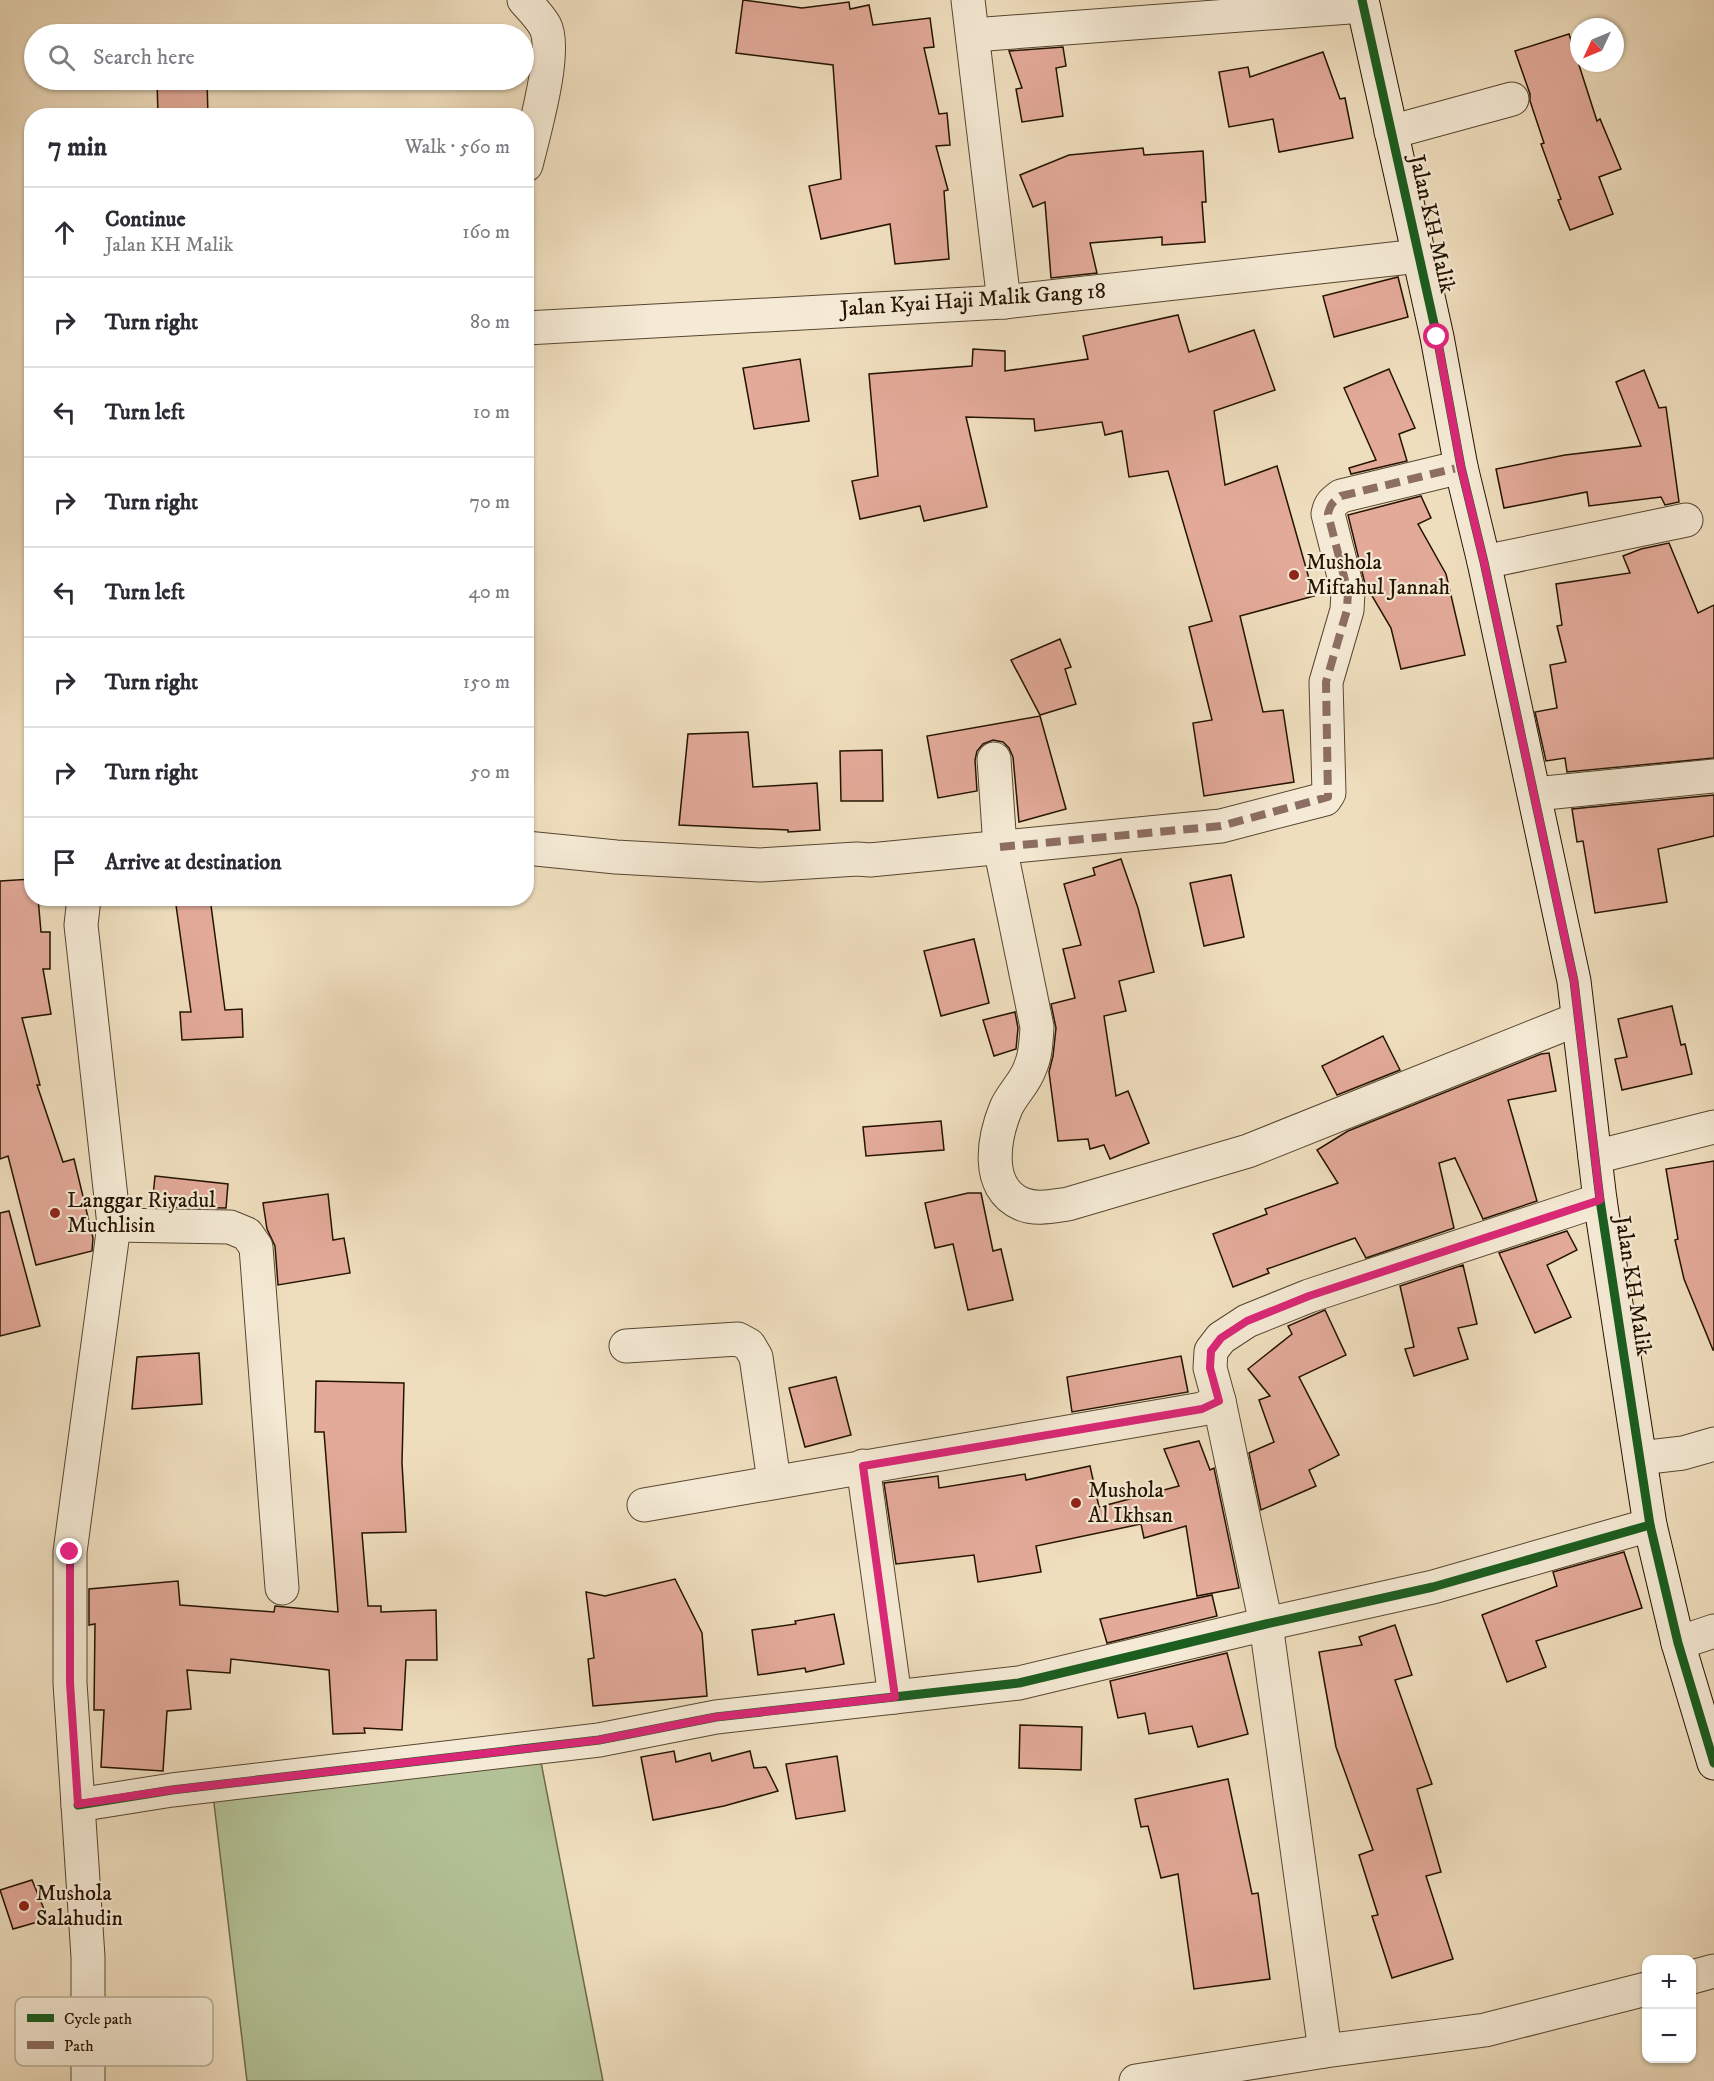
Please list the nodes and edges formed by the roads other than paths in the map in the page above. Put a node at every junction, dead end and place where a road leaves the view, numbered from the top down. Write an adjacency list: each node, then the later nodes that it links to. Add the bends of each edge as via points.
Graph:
1 (524, 0): 6 (street, via 546,27 548,41 548,63)
2 (968, 0): 4 (street)
3 (1363, 3): 4 (street); 7 (street, Jalan KH Malik)
4 (974, 35): 9 (street)
5 (1512, 99): 7 (street)
6 (534, 128)
7 (1391, 132): 8 (street, Jalan KH Malik)
8 (1419, 256): 9 (street, Jalan Kyai Haji Malik Gang 18); 11 (street, Jalan KH Malik)
9 (1004, 302): 10 (street, Jalan Kyai Haji Malik Gang 18)
10 (534, 328)
11 (1461, 467): 13 (street, Jalan KH Malik); 17 (street, via 1341,496 1331,502 1328,514 1348,592 1347,610 1326,682 1328,797 1221,826)
12 (1686, 520): 13 (street)
13 (1484, 562): 16 (street, Jalan KH Malik)
14 (994, 759): 17 (street)
15 (1714, 776): 16 (street)
16 (1535, 794): 20 (street, Jalan KH Malik, via 1574,981)
17 (1000, 847): 18 (street, via 870,860 760,865); 20 (street, via 1037,1027 1030,1069 1006,1108 994,1150 997,1178 1010,1196 1022,1204 1042,1208 1068,1204 1248,1151)
18 (534, 849)
19 (83, 906): 24 (street, via 81,925)
20 (1578, 1019): 22 (street, Jalan KH Malik)
21 (1714, 1128): 22 (street)
22 (1595, 1157): 23 (street, Jalan KH Malik)
23 (1600, 1200): 26 (street, via 1309,1296 1247,1321 1221,1338 1211,1351 1210,1368); 28 (street, Jalan KH Malik)
24 (114, 1225): 33 (street, via 230,1227 248,1234 256,1247); 39 (street, via 70,1552 70,1683)
25 (626, 1346): 30 (street, via 738,1339 749,1345 756,1357)
26 (1219, 1401): 29 (street, via 1191,1412); 34 (street)
27 (1714, 1444): 28 (street, via 1683,1453)
28 (1640, 1458): 32 (street, Jalan KH Malik)
29 (863, 1466): 30 (street); 37 (street)
30 (774, 1481): 31 (street)
31 (644, 1505)
32 (1650, 1525): 34 (street, via 1433,1587); 36 (street, Jalan KH Malik)
33 (282, 1588)
34 (1266, 1624): 37 (street, via 1019,1683); 44 (street)
35 (1714, 1631): 36 (street)
36 (1678, 1644): 38 (street, Jalan KH Malik)
37 (895, 1697): 39 (street, via 716,1717 599,1740)
38 (1714, 1763)
39 (78, 1804): 43 (street)
40 (1714, 1971): 41 (street)
41 (1696, 1976)
42 (1642, 1990): 44 (street, via 1485,2030)
43 (88, 1997)
44 (1325, 2051): 45 (street)
45 (1136, 2081)

